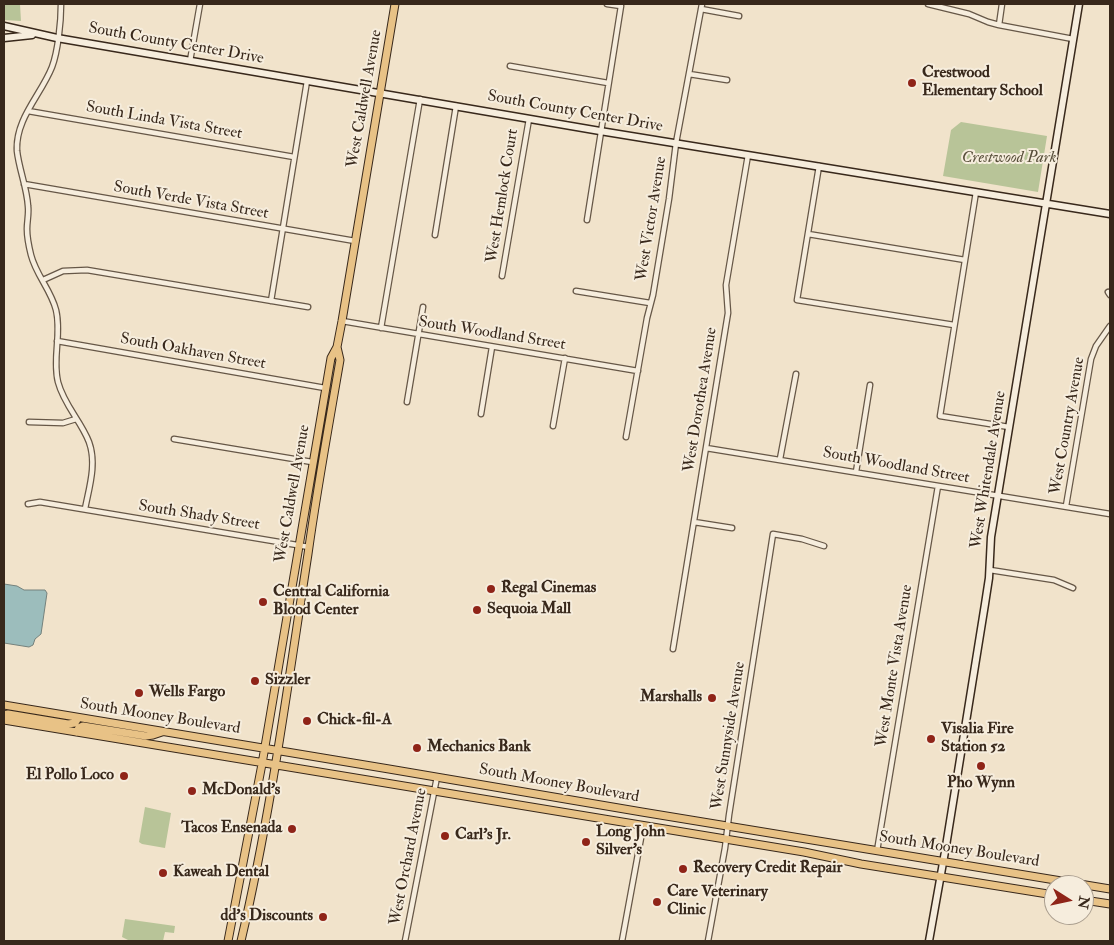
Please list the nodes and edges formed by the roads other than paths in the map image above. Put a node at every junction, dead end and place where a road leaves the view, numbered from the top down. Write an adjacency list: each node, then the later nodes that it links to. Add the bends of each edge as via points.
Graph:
1 (61, 4): 14 (street)
2 (200, 4): 16 (street)
3 (395, 4): 22 (main road, West Caldwell Avenue)
4 (607, 4): 21 (street, via 621,6)
5 (928, 4): 10 (street)
6 (1002, 4): 10 (street)
7 (1079, 4): 15 (street, West Whitendale Avenue)
8 (701, 7): 9 (street); 18 (street, West Victor Avenue)
9 (739, 16)
10 (999, 25): 15 (street)
11 (6, 26): 12 (street, South County Center Drive)
12 (36, 34): 13 (street, South County Center Drive); 14 (street, South County Center Drive)
13 (5, 38)
14 (57, 38): 16 (street, South County Center Drive); 25 (street, via 52,67)
15 (1073, 38): 34 (street, West Whitendale Avenue)
16 (190, 60): 20 (street, South County Center Drive)
17 (510, 66): 21 (street)
18 (689, 74): 19 (street); 28 (street, West Victor Avenue)
19 (727, 80)
20 (307, 81): 22 (street, South County Center Drive); 30 (street)
21 (608, 83): 27 (street)
22 (380, 93): 23 (street, South County Center Drive); 40 (main road, West Caldwell Avenue)
23 (420, 100): 24 (street, South County Center Drive); 52 (street)
24 (456, 106): 26 (street, South County Center Drive); 39 (street)
25 (28, 110): 30 (street, South Linda Vista Street); 32 (street, via 18,141)
26 (529, 119): 27 (street, South County Center Drive); 42 (street, West Hemlock Court)
27 (600, 131): 28 (street, South County Center Drive); 36 (street)
28 (676, 143): 29 (street, South County Center Drive); 46 (street, West Victor Avenue)
29 (748, 155): 31 (street, South County Center Drive); 70 (street, West Dorothea Avenue, via 726,285 728,313)
30 (294, 157): 37 (street)
31 (820, 166): 33 (street, South County Center Drive); 38 (street)
32 (24, 184): 37 (street, South Verde Vista Street); 43 (street, via 31,256)
33 (976, 192): 34 (street, South County Center Drive); 41 (street)
34 (1046, 204): 35 (street, South County Center Drive); 67 (street, West Whitendale Avenue)
35 (1110, 214)
36 (587, 220)
37 (282, 229): 40 (street, South Verde Vista Street); 45 (street)
38 (808, 234): 41 (street); 50 (street, via 797,300)
39 (435, 236)
40 (355, 241): 49 (main road, West Caldwell Avenue)
41 (965, 260): 50 (street)
42 (502, 276)
43 (43, 280): 45 (street, via 63,272 88,270); 54 (street, via 57,311)
44 (576, 290): 46 (street)
45 (270, 301): 48 (street)
46 (650, 303): 58 (street, West Victor Avenue)
47 (423, 306): 53 (street)
48 (308, 307)
49 (342, 321): 52 (street, South Woodland Street); 55 (main road, West Caldwell Avenue)
50 (954, 325): 67 (street, via 940,416)
51 (1110, 326): 78 (street, West Country Avenue, via 1091,359)
52 (381, 328): 53 (street, South Woodland Street)
53 (418, 334): 56 (street, South Woodland Street); 62 (street)
54 (57, 341): 61 (street, South Oakhaven Street); 64 (street, via 57,379 61,394)
55 (337, 347): 61 (main road, West Caldwell Avenue, via 331,358); 71 (main road, West Caldwell Avenue, via 340,360)
56 (492, 347): 57 (street, South Woodland Street); 63 (street)
57 (565, 358): 58 (street, South Woodland Street); 66 (street)
58 (638, 371): 68 (street, West Victor Avenue)
59 (796, 374): 72 (street)
60 (870, 385): 74 (street)
61 (325, 388): 71 (main road, via 330,394 323,436); 73 (main road, West Caldwell Avenue)
62 (407, 402)
63 (481, 414)
64 (76, 419): 65 (street, via 63,423); 79 (street, via 89,441 93,459)
65 (29, 422)
66 (554, 426)
67 (1009, 427): 76 (street, West Whitendale Avenue)
68 (626, 437)
69 (174, 439): 73 (street)
70 (706, 448): 72 (street, South Woodland Street); 81 (street, West Dorothea Avenue)
71 (325, 449): 85 (main road, West Caldwell Avenue)
72 (780, 459): 74 (street, South Woodland Street)
73 (312, 462): 83 (main road, West Caldwell Avenue)
74 (856, 472): 75 (street, South Woodland Street)
75 (938, 486): 76 (street, South Woodland Street); 104 (street, West Monte Vista Avenue)
76 (998, 495): 78 (street, South Woodland Street); 86 (street, West Whitendale Avenue, via 991,537)
77 (28, 504): 79 (street, South Shady Street, via 40,502)
78 (1066, 506): 80 (street, South Woodland Street)
79 (85, 510): 83 (street, South Shady Street)
80 (1110, 514)
81 (694, 522): 82 (street); 88 (street, West Dorothea Avenue)
82 (732, 528)
83 (298, 545): 85 (street, South Shady Street); 95 (main road, West Caldwell Avenue)
84 (824, 546): 101 (street, West Sunnyside Avenue, via 774,534)
85 (309, 547): 96 (main road, West Caldwell Avenue)
86 (990, 570): 87 (street, via 1054,580); 105 (street, West Whitendale Avenue)
87 (1073, 588)
88 (673, 649)
89 (4, 705): 91 (main road, South Mooney Boulevard)
90 (4, 715): 91 (main road, via 68,724 75,723)
91 (78, 718): 93 (main road, South Mooney Boulevard)
92 (4, 720): 94 (main road, South Mooney Boulevard)
93 (162, 731): 94 (main road, via 146,736 83,726); 95 (main road, South Mooney Boulevard)
94 (76, 732): 97 (main road, South Mooney Boulevard)
95 (264, 748): 96 (main road, South Mooney Boulevard); 97 (main road, West Caldwell Avenue)
96 (278, 750): 98 (main road, West Caldwell Avenue); 99 (main road, South Mooney Boulevard)
97 (262, 764): 98 (main road, South Mooney Boulevard); 111 (main road, West Caldwell Avenue)
98 (276, 766): 100 (main road, South Mooney Boulevard); 112 (main road, West Caldwell Avenue)
99 (437, 777): 100 (street, West Orchard Avenue); 101 (main road, South Mooney Boulevard)
100 (434, 792): 102 (main road, South Mooney Boulevard); 113 (street, West Orchard Avenue)
101 (728, 826): 103 (street, West Sunnyside Avenue); 104 (main road, South Mooney Boulevard)
102 (643, 827): 103 (main road, South Mooney Boulevard); 114 (street)
103 (726, 840): 106 (main road, South Mooney Boulevard); 115 (street, West Sunnyside Avenue)
104 (877, 851): 105 (main road, South Mooney Boulevard)
105 (943, 862): 106 (street, West Whitendale Avenue); 107 (main road, South Mooney Boulevard)
106 (941, 877): 108 (main road, South Mooney Boulevard); 116 (street, West Whitendale Avenue)
107 (1110, 889)
108 (1044, 893)
109 (1094, 902): 110 (main road)
110 (1110, 904)
111 (228, 941)
112 (242, 941)
113 (405, 941)
114 (622, 941)
115 (708, 941)
116 (928, 941)

